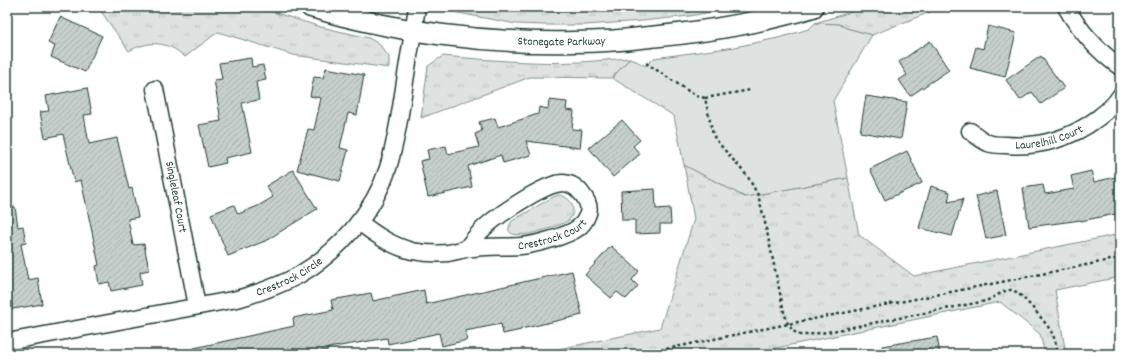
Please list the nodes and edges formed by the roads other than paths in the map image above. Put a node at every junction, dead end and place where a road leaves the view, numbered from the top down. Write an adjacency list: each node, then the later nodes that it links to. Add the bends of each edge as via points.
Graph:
1 (311, 7): 5 (street, Stonegate Parkway, via 350,18)
2 (418, 7): 5 (street, Crestrock Circle)
3 (813, 7): 5 (street, Stonegate Parkway, via 713,30 611,41 525,42)
4 (1066, 7): 6 (street, via 1079,28)
5 (413, 30): 10 (street, Crestrock Circle, via 388,169 375,197)
6 (1120, 67)
7 (156, 89): 12 (street, Singleleaf Court)
8 (1120, 96): 9 (street, Laurelhill Court, via 1106,112 1090,124 1052,142 1029,146 989,144)
9 (970, 131)
10 (359, 222): 11 (street, Crestrock Court, via 385,240 412,251 447,253); 12 (street, Crestrock Circle, via 330,252 298,275 260,292)
11 (466, 249): 11 (street, Crestrock Court, via 522,246 565,234 584,223 588,214 588,204 577,188 570,184 553,185 496,218)
12 (197, 306): 13 (street, Crestrock Circle)
13 (7, 342)

